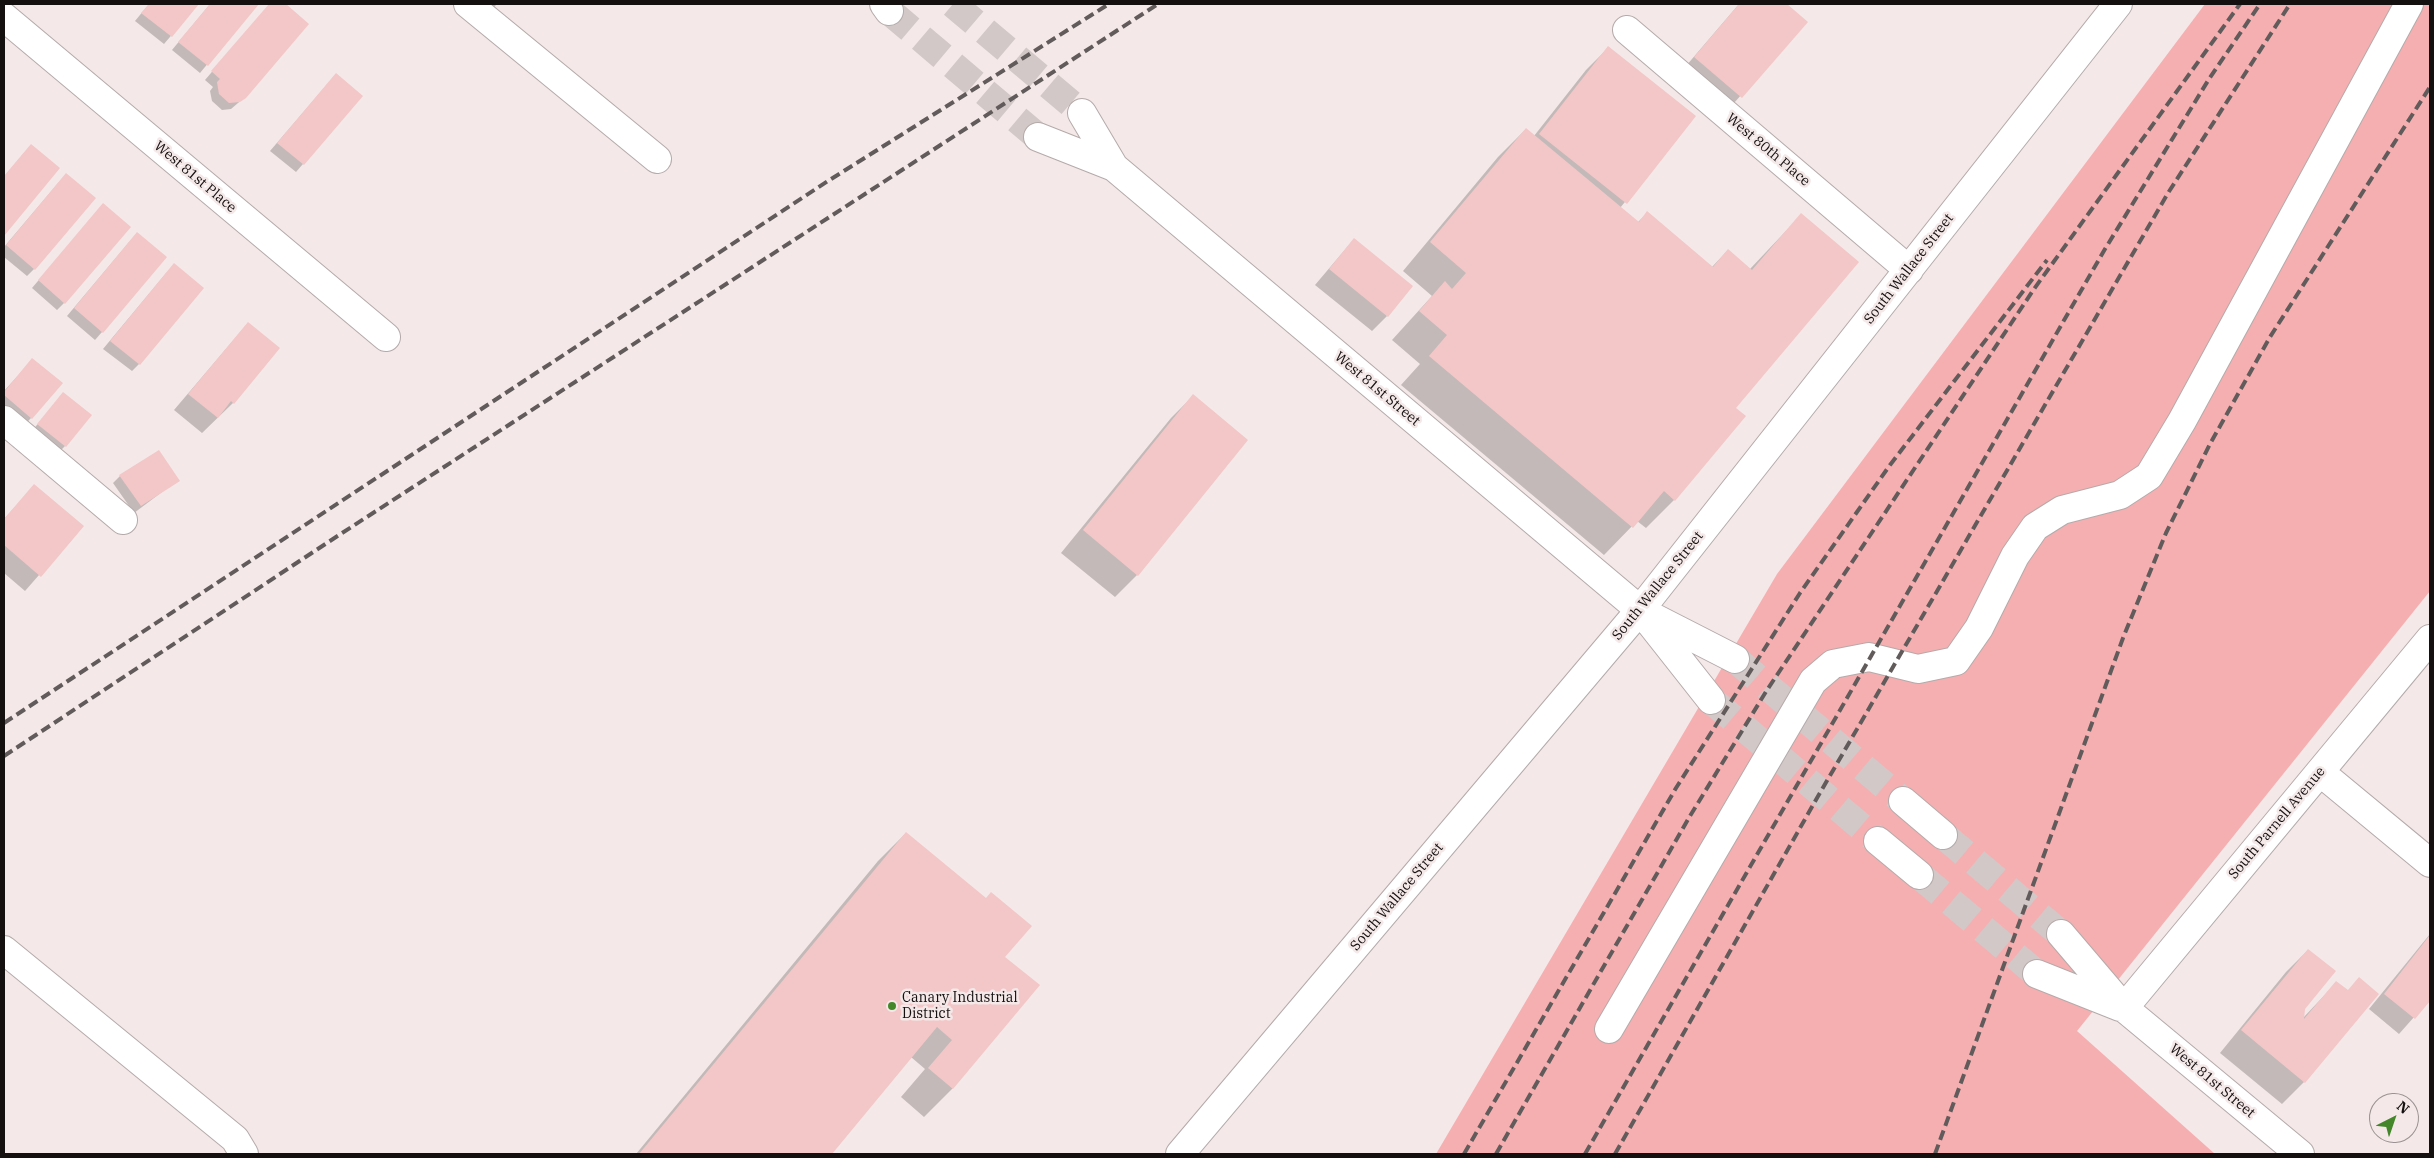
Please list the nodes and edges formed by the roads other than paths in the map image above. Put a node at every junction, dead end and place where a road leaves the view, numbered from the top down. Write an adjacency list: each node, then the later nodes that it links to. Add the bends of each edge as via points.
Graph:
1 (468, 4): 8 (street)
2 (2118, 4): 10 (street, South Wallace Street)
3 (2409, 4): 28 (street, via 2149,476 2120,495 2062,510 2035,527 2015,556 1979,628 1956,661 1918,669 1870,657 1833,664 1813,681)
4 (4, 17): 11 (street, West 81st Place)
5 (1628, 30): 10 (street, West 80th Place)
6 (1082, 113): 9 (street, West 81st Street)
7 (1038, 137): 9 (street, West 81st Street)
8 (656, 160)
9 (1114, 168): 14 (street, West 81st Street)
10 (1909, 270): 14 (street, South Wallace Street)
11 (386, 337)
12 (4, 420): 13 (street)
13 (123, 520)
14 (1640, 610): 16 (street, West 81st Street); 17 (street, West 81st Street); 30 (street, South Wallace Street)
15 (2430, 639): 18 (street, South Parnell Avenue)
16 (1735, 659)
17 (1711, 700)
18 (2320, 772): 22 (street); 27 (street, South Parnell Avenue)
19 (1903, 801): 20 (street)
20 (1943, 835)
21 (1878, 841): 23 (street)
22 (2430, 863)
23 (1919, 875)
24 (2061, 934): 27 (street, West 81st Street)
25 (4, 950): 29 (street, via 235,1139)
26 (2037, 974): 27 (street, West 81st Street)
27 (2124, 1008): 31 (street, West 81st Street)
28 (1609, 1029)
29 (244, 1154)
30 (1180, 1154)
31 (2300, 1154)

